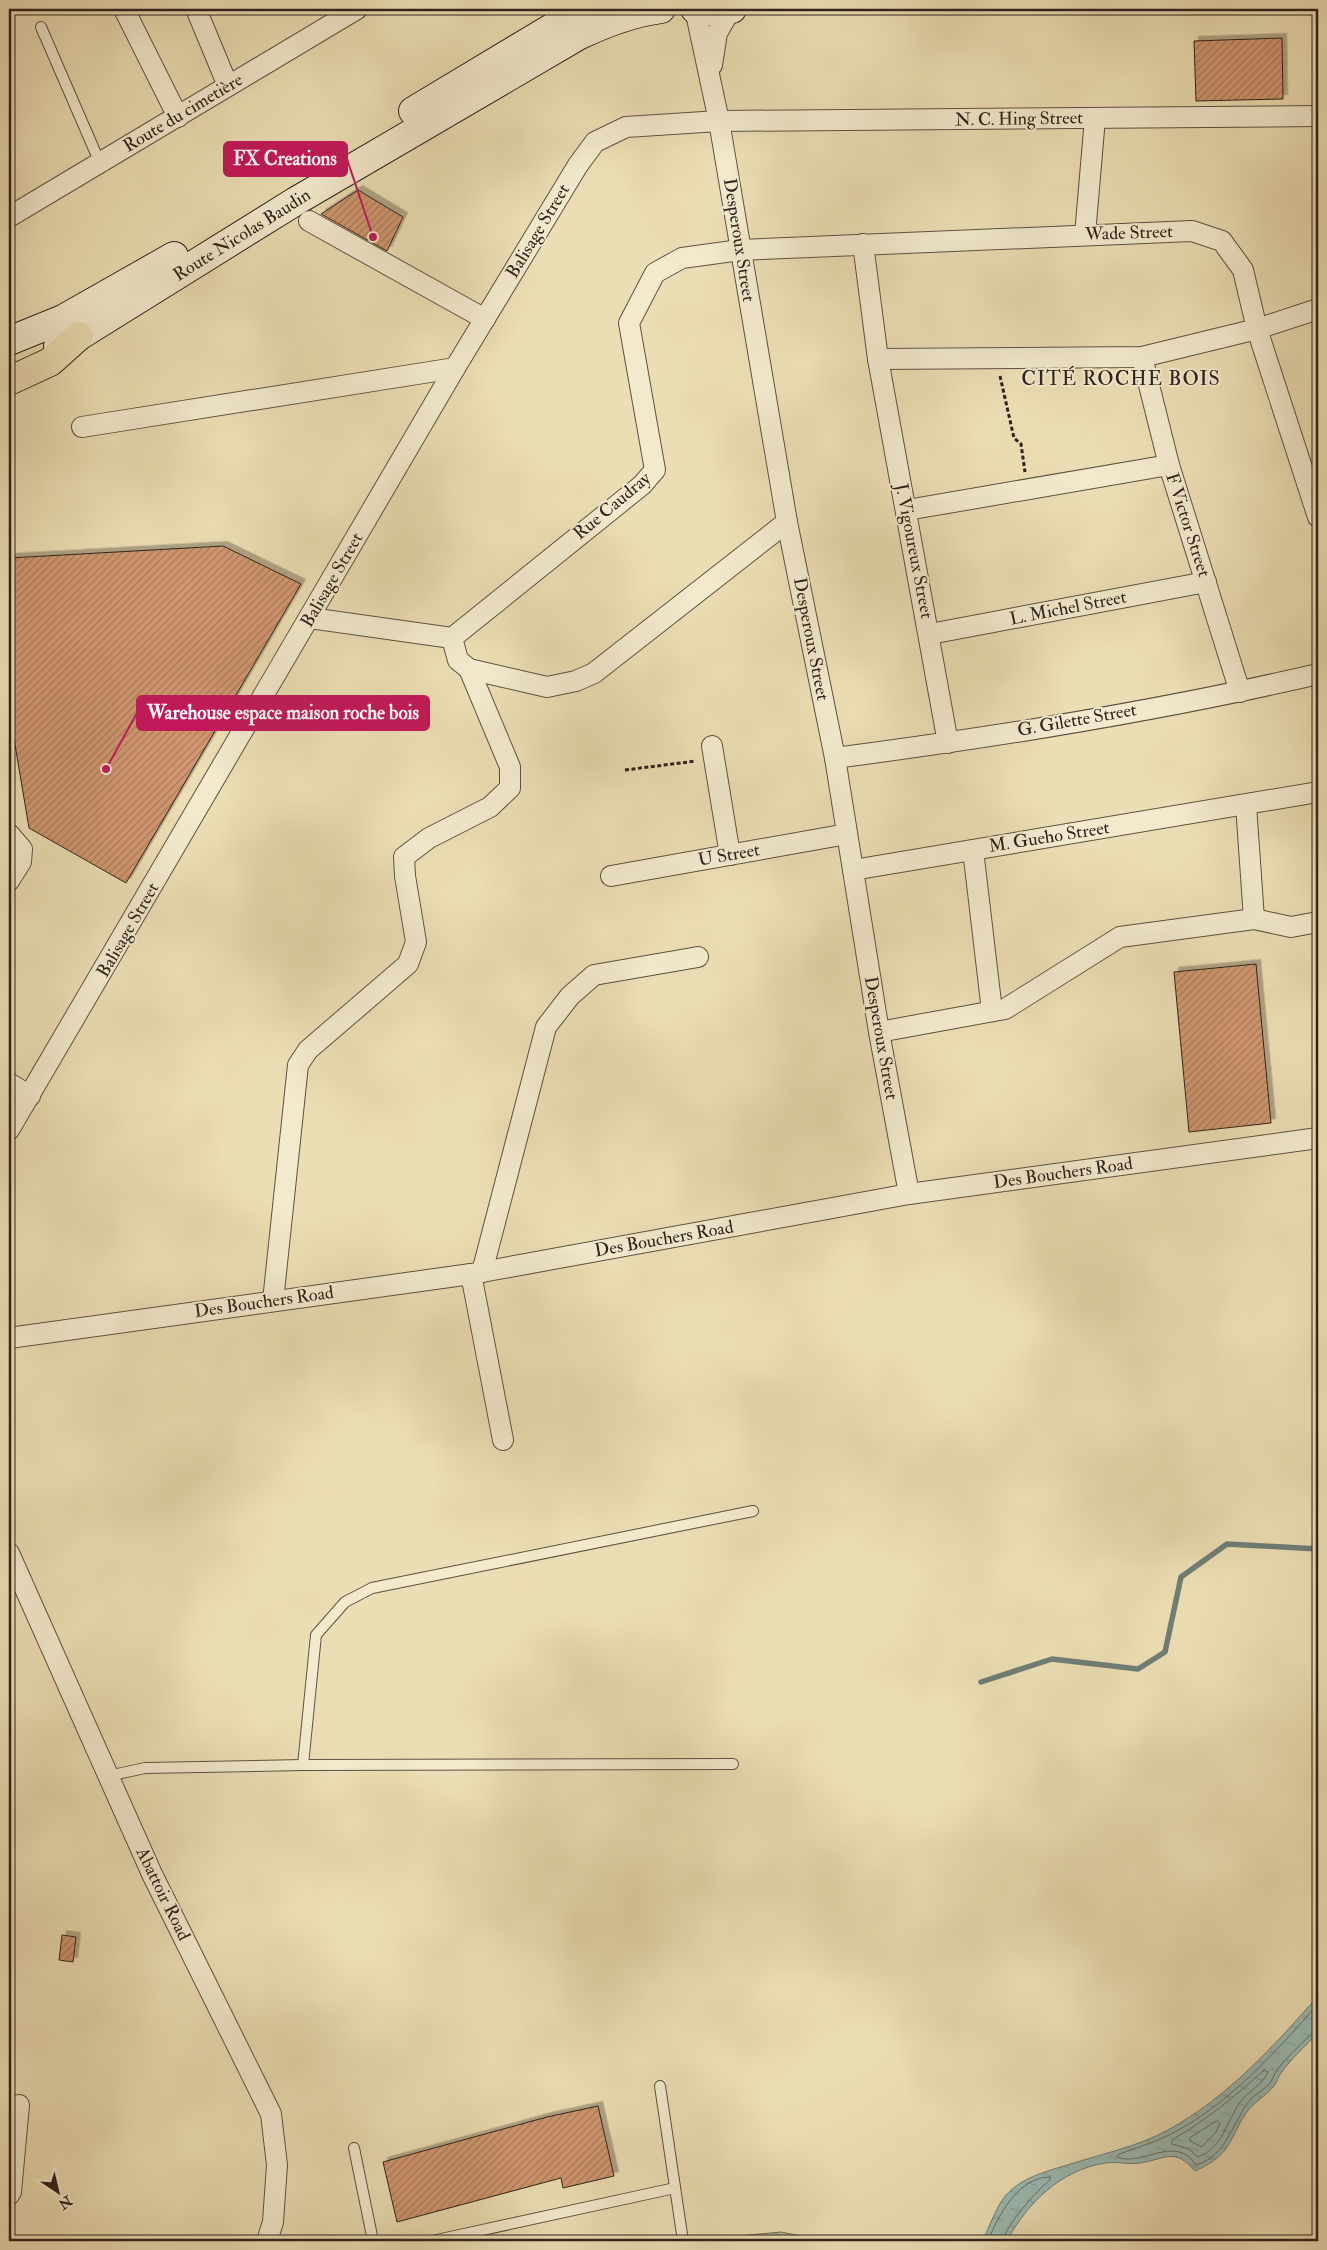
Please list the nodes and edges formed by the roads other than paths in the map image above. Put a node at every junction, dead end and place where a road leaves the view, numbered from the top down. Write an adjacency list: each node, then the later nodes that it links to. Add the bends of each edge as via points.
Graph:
1 (124, 9): 12 (street)
2 (196, 9): 10 (street)
3 (357, 9): 10 (street, Route du cimetière)
4 (583, 9): 25 (main road, Route Nicolas Baudin, via 158,266 63,319)
5 (661, 9): 24 (main road, Route Nicolas Baudin, via 638,12 578,36 296,201)
6 (695, 9): 7 (main road, via 723,12); 9 (street, Desperoux Street)
7 (731, 9): 9 (street, via 717,33)
8 (41, 27): 15 (lane)
9 (710, 84): 14 (street, Desperoux Street)
10 (228, 86): 12 (street, Route du cimetière)
11 (1318, 116): 13 (street, N. C. Hing Street)
12 (178, 117): 15 (street, Route du cimetière)
13 (1094, 118): 14 (street, N. C. Hing Street); 18 (street)
14 (719, 121): 20 (street, Desperoux Street); 22 (street, Balisage Street, via 626,127 596,142 578,165)
15 (100, 163): 16 (street, Route du cimetière)
16 (9, 217)
17 (309, 221): 22 (street)
18 (1086, 235): 19 (street, Wade Street); 23 (street, Wade Street, via 1192,231 1222,241 1243,270)
19 (863, 244): 20 (street, Wade Street); 27 (street, J. Vigoureux Street)
20 (740, 250): 35 (street, Desperoux Street); 39 (street, Rue Caudray, via 682,258 655,273 630,323 655,470 642,485)
21 (1318, 309): 23 (street)
22 (485, 319): 28 (street, Balisage Street)
23 (1257, 329): 26 (street); 34 (street, Wade Street)
24 (79, 336): 29 (main road, Route Nicolas Baudin); 30 (highway, via 50,362)
25 (9, 341)
26 (1142, 357): 27 (street); 32 (street, F Victor Street)
27 (878, 359): 33 (street, J. Vigoureux Street)
28 (455, 368): 31 (street); 37 (street, Balisage Street)
29 (9, 369)
30 (9, 381)
31 (82, 426)
32 (1169, 465): 33 (street); 36 (street, F Victor Street)
33 (907, 510): 38 (street, J. Vigoureux Street)
34 (1318, 517)
35 (787, 522): 40 (street, via 594,673 576,682 548,687); 45 (street, Desperoux Street)
36 (1206, 582): 38 (street, L. Michel Street); 42 (street, F Victor Street)
37 (310, 618): 39 (street); 61 (street, Balisage Street)
38 (930, 634): 43 (street, J. Vigoureux Street)
39 (452, 638): 40 (street, via 458,660)
40 (469, 670): 66 (street, via 510,767 510,788 490,807 429,838 404,857 416,942 408,964 308,1050 298,1066)
41 (1318, 674): 42 (street, G. Gilette Street)
42 (1240, 692): 43 (street, G. Gilette Street)
43 (948, 743): 45 (street, G. Gilette Street)
44 (713, 752): 51 (street)
45 (835, 758): 49 (street, Desperoux Street)
46 (1318, 792): 47 (street, M. Gueho Street)
47 (1246, 805): 50 (street, M. Gueho Street); 55 (street)
48 (9, 834): 54 (street, via 22,849 21,862)
49 (847, 834): 51 (street, U Street); 52 (street, Desperoux Street)
50 (973, 850): 52 (street, M. Gueho Street); 58 (street)
51 (730, 855): 53 (street, U Street)
52 (853, 870): 59 (street, Desperoux Street)
53 (611, 876)
54 (9, 881)
55 (1254, 919): 56 (street, via 1291,927); 58 (street, via 1120,937 1005,1009)
56 (1318, 922)
57 (698, 957): 65 (street, via 594,975 570,996 546,1027)
58 (992, 1011): 59 (street)
59 (879, 1032): 64 (street, Desperoux Street)
60 (9, 1083): 61 (street)
61 (30, 1096): 62 (street, Balisage Street)
62 (9, 1130)
63 (1318, 1138): 64 (street, Des Bouchers Road)
64 (909, 1194): 65 (street, Des Bouchers Road)
65 (477, 1273): 66 (street, Des Bouchers Road); 68 (street)
66 (273, 1301): 67 (street, Des Bouchers Road)
67 (9, 1338)
68 (503, 1440)
69 (753, 1511): 72 (lane, via 372,1588 345,1602 316,1635)
70 (9, 1553): 73 (street, Abattoir Road)
71 (733, 1764): 72 (lane)
72 (303, 1765): 73 (lane, via 145,1768)
73 (108, 1776): 79 (street, Abattoir Road, via 152,1874 271,2114 277,2165)
74 (660, 2086): 77 (lane)
75 (19, 2106): 78 (street)
76 (354, 2148): 80 (lane)
77 (675, 2188): 81 (lane); 82 (lane)
78 (9, 2195)
79 (267, 2241)
80 (373, 2241)
81 (432, 2241)
82 (683, 2241)

